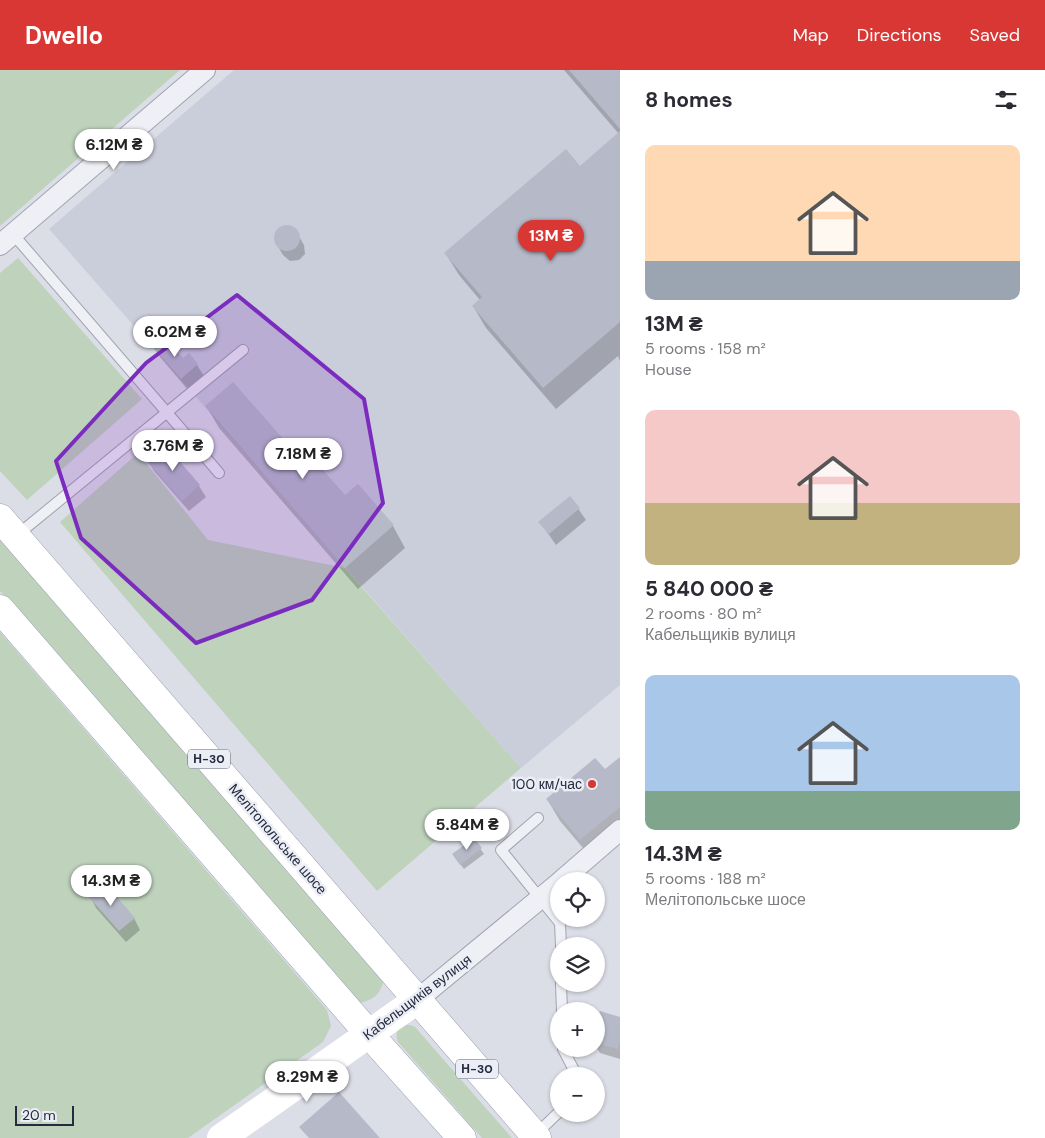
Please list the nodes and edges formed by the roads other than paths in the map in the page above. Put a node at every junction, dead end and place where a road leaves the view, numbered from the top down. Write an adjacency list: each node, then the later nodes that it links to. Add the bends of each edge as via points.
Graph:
1 (205, 70): 2 (street)
2 (6, 240): 4 (lane)
3 (243, 350): 4 (lane)
4 (167, 413): 5 (lane); 6 (lane)
5 (219, 473)
6 (8, 527): 14 (main road, Мелітопольське шосе / Н-30)
7 (0, 609): 15 (main road)
8 (538, 818): 12 (lane, via 500,850)
9 (620, 830): 10 (street, Кабельщиків вулиця)
10 (572, 872)
11 (550, 890): 12 (street, Кабельщиків вулиця)
12 (541, 898): 13 (lane, via 560,924); 14 (street, Кабельщиків вулиця)
13 (560, 937)
14 (417, 1000): 15 (main road, Кабельщиків вулиця); 17 (main road, Мелітопольське шосе / Н-30)
15 (368, 1034): 18 (main road, Кабельщиків вулиця); 19 (main road)
16 (550, 1122): 17 (lane)
17 (536, 1137)
18 (221, 1138)
19 (462, 1138)

